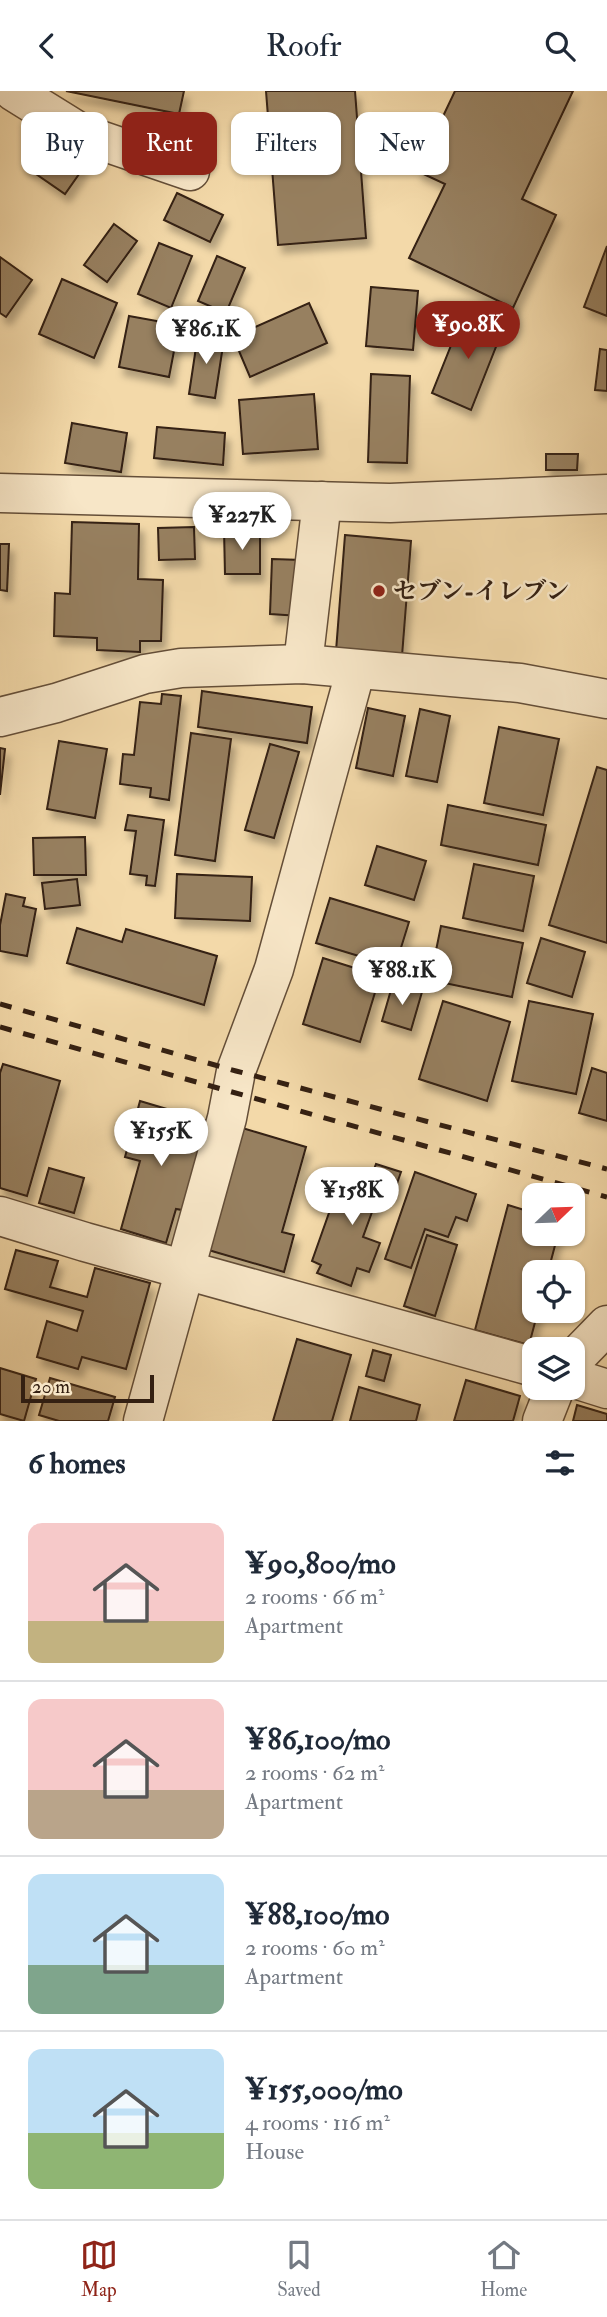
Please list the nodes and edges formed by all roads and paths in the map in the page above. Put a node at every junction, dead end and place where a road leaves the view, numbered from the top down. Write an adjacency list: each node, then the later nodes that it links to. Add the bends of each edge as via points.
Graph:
1 (13, 91): 2 (street, via 82,134)
2 (122, 148)
3 (0, 493): 5 (street)
4 (607, 494): 5 (street, via 390,503)
5 (322, 501): 6 (street)
6 (303, 664): 7 (street); 9 (street, via 157,672)
7 (356, 669): 8 (street, via 520,683); 11 (street, via 274,969 236,1071 228,1118)
8 (607, 699)
9 (0, 717)
10 (0, 1216): 11 (street)
11 (184, 1269): 14 (street); 18 (street)
12 (607, 1325): 13 (street)
13 (585, 1348)
14 (522, 1364)
15 (585, 1382): 16 (street)
16 (607, 1388)
17 (550, 1400): 19 (street)
18 (143, 1421)
19 (542, 1421)

